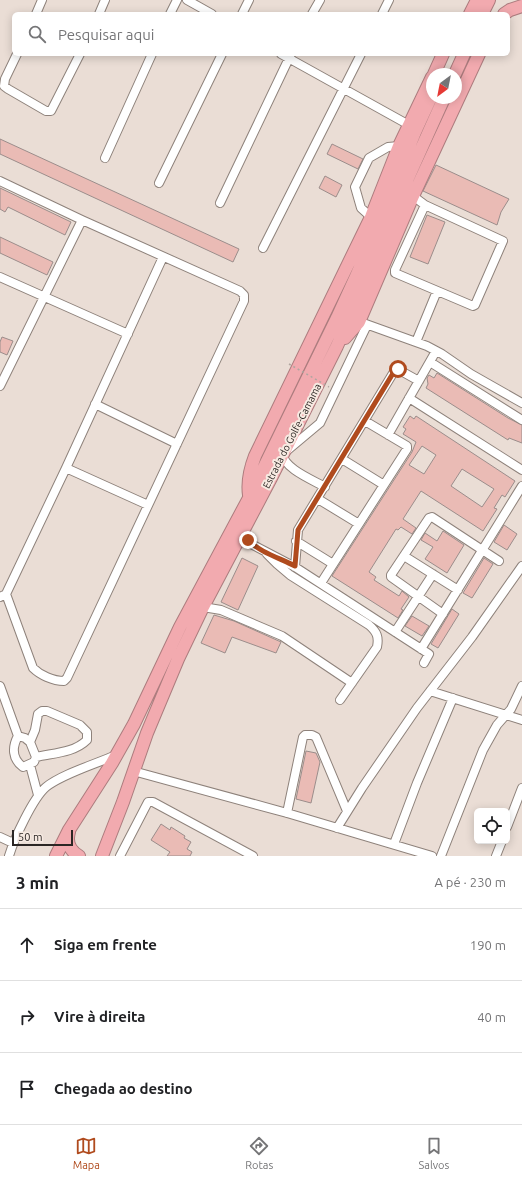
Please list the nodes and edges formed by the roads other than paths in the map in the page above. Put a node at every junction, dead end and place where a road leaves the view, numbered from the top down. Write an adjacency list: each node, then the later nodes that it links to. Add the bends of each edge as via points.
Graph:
1 (42, 0): 13 (street)
2 (105, 0): 14 (street)
3 (177, 0): 15 (street)
4 (187, 0): 16 (street)
5 (249, 0): 17 (street)
6 (320, 0): 18 (street)
7 (389, 0): 19 (street)
8 (469, 0): 20 (highway)
9 (477, 0): 21 (highway)
10 (489, 0): 22 (highway)
11 (506, 0): 23 (highway)
12 (522, 6): 24 (highway)
13 (37, 12)
14 (100, 12)
15 (171, 12)
16 (208, 12)
17 (243, 12)
18 (313, 12)
19 (383, 12)
20 (464, 12)
21 (471, 12)
22 (483, 12)
23 (500, 12)
24 (507, 12)
25 (16, 56): 26 (street, via 4,86 46,111 51,111)
26 (79, 56)
27 (151, 56): 45 (street)
28 (221, 56): 47 (street)
29 (287, 56): 49 (street)
30 (289, 56): 39 (street)
31 (360, 56): 39 (street)
32 (442, 56): 36 (highway)
33 (450, 56): 37 (highway)
34 (463, 56): 38 (highway)
35 (478, 56): 48 (highway)
36 (437, 68)
37 (445, 68)
38 (458, 68)
39 (344, 88): 43 (street); 53 (street)
40 (426, 90): 43 (highway)
41 (428, 104): 82 (highway, Estrada do Golfe-Camama, via 358,272)
42 (441, 104): 61 (highway, Estrada do Golfe-Camama)
43 (409, 125): 44 (highway)
44 (399, 146): 51 (highway); 51 (street, via 388,147 369,158 355,187 361,208)
45 (105, 158)
46 (0, 181): 52 (street)
47 (159, 183)
48 (413, 196): 50 (street); 58 (highway)
49 (220, 203)
50 (425, 205): 56 (street, via 395,273); 56 (street, via 502,241 475,305)
51 (371, 217): 82 (highway, via 255,456 250,471)
52 (82, 220): 54 (street); 57 (street)
53 (263, 248)
54 (163, 257): 59 (street); 72 (street, via 244,295 244,301)
55 (0, 277): 57 (street)
56 (437, 291): 60 (street)
57 (44, 296): 59 (street); 64 (street)
58 (363, 324): 60 (street); 61 (highway); 73 (street, via 320,424)
59 (128, 334): 68 (street)
60 (416, 342): 62 (street)
61 (337, 346): 73 (highway, Estrada do Golfe-Camama)
62 (436, 351): 63 (street); 67 (street)
63 (430, 362): 65 (street); 69 (street)
64 (1, 382)
65 (419, 382): 66 (street); 70 (street, via 398,369 395,370)
66 (409, 398): 71 (street); 77 (street)
67 (522, 403)
68 (96, 404): 72 (street); 75 (street)
69 (522, 420)
70 (365, 421): 71 (street); 74 (street)
71 (388, 435): 79 (street, via 408,447)
72 (177, 444): 84 (street)
73 (283, 454): 76 (street, via 285,462); 78 (highway, Estrada do Golfe-Camama)
74 (342, 459): 79 (street); 81 (street)
75 (66, 468): 84 (street); 100 (street)
76 (292, 468): 78 (street, via 281,470); 81 (street)
77 (522, 470)
78 (271, 478): 85 (highway, Estrada do Golfe-Camama)
79 (384, 485): 86 (street)
80 (522, 486): 90 (street)
81 (325, 487): 83 (street)
82 (249, 498): 118 (highway, Estrada do Golfe-Camama, via 180,627 134,724)
83 (318, 499): 86 (street); 87 (street, via 298,530)
84 (148, 505): 100 (street, via 64,681 57,681 33,668)
85 (247, 524): 88 (street, via 244,534); 89 (highway, Estrada do Golfe-Camama)
86 (359, 524): 94 (street)
87 (296, 541): 94 (street); 95 (street)
88 (253, 545): 89 (street, via 247,544); 91 (street)
89 (232, 550): 102 (highway, Estrada do Golfe-Camama)
90 (483, 551): 92 (street, via 432,517); 93 (street); 99 (street)
91 (265, 552): 95 (street); 107 (street, via 290,575 369,625 378,634 377,647)
92 (404, 556): 97 (street); 101 (street, via 391,577)
93 (499, 561)
94 (333, 564): 98 (street)
95 (295, 566): 98 (street)
96 (522, 566): 110 (street)
97 (433, 574): 99 (street); 101 (street)
98 (321, 583): 104 (street)
99 (458, 590): 103 (street)
100 (3, 595)
101 (418, 596): 103 (street); 104 (street)
102 (203, 607): 107 (street, via 221,610 282,636); 120 (highway, Estrada do Golfe-Camama, via 162,697)
103 (443, 614): 105 (street)
104 (395, 632): 105 (street)
105 (421, 649): 106 (street, via 430,654)
106 (424, 664)
107 (352, 683): 112 (street)
108 (0, 686): 115 (street)
109 (522, 686): 113 (street)
110 (430, 691): 111 (street); 123 (street)
111 (452, 698): 113 (street); 130 (street)
112 (340, 700)
113 (507, 715): 114 (street); 139 (street, via 497,725 483,750)
114 (522, 720)
115 (18, 736): 116 (street); 119 (street, via 14,744 18,763 23,767)
116 (30, 742): 117 (street); 117 (street, via 38,714 42,711 80,724 88,732 88,740 82,745 61,753)
117 (36, 757): 119 (street)
118 (114, 759): 122 (street, via 58,779); 127 (highway, Estrada do Golfe-Camama)
119 (30, 765): 122 (street)
120 (133, 771): 124 (street); 132 (highway, Estrada do Golfe-Camama)
121 (522, 788): 125 (street)
122 (38, 795): 129 (street)
123 (347, 811): 124 (street, via 316,737 305,734); 126 (street)
124 (287, 813): 126 (street)
125 (510, 819)
126 (337, 828): 130 (street)
127 (69, 830): 134 (highway, Estrada do Golfe-Camama); 135 (highway, via 70,847)
128 (0, 837): 129 (street)
129 (13, 843): 133 (street)
130 (394, 844): 138 (street)
131 (501, 844): 140 (street)
132 (101, 853)
133 (8, 856)
134 (56, 856)
135 (79, 856)
136 (120, 856): 137 (street, via 148,802 153,802)
137 (253, 856)
138 (432, 856)
139 (441, 856)
140 (496, 856)

